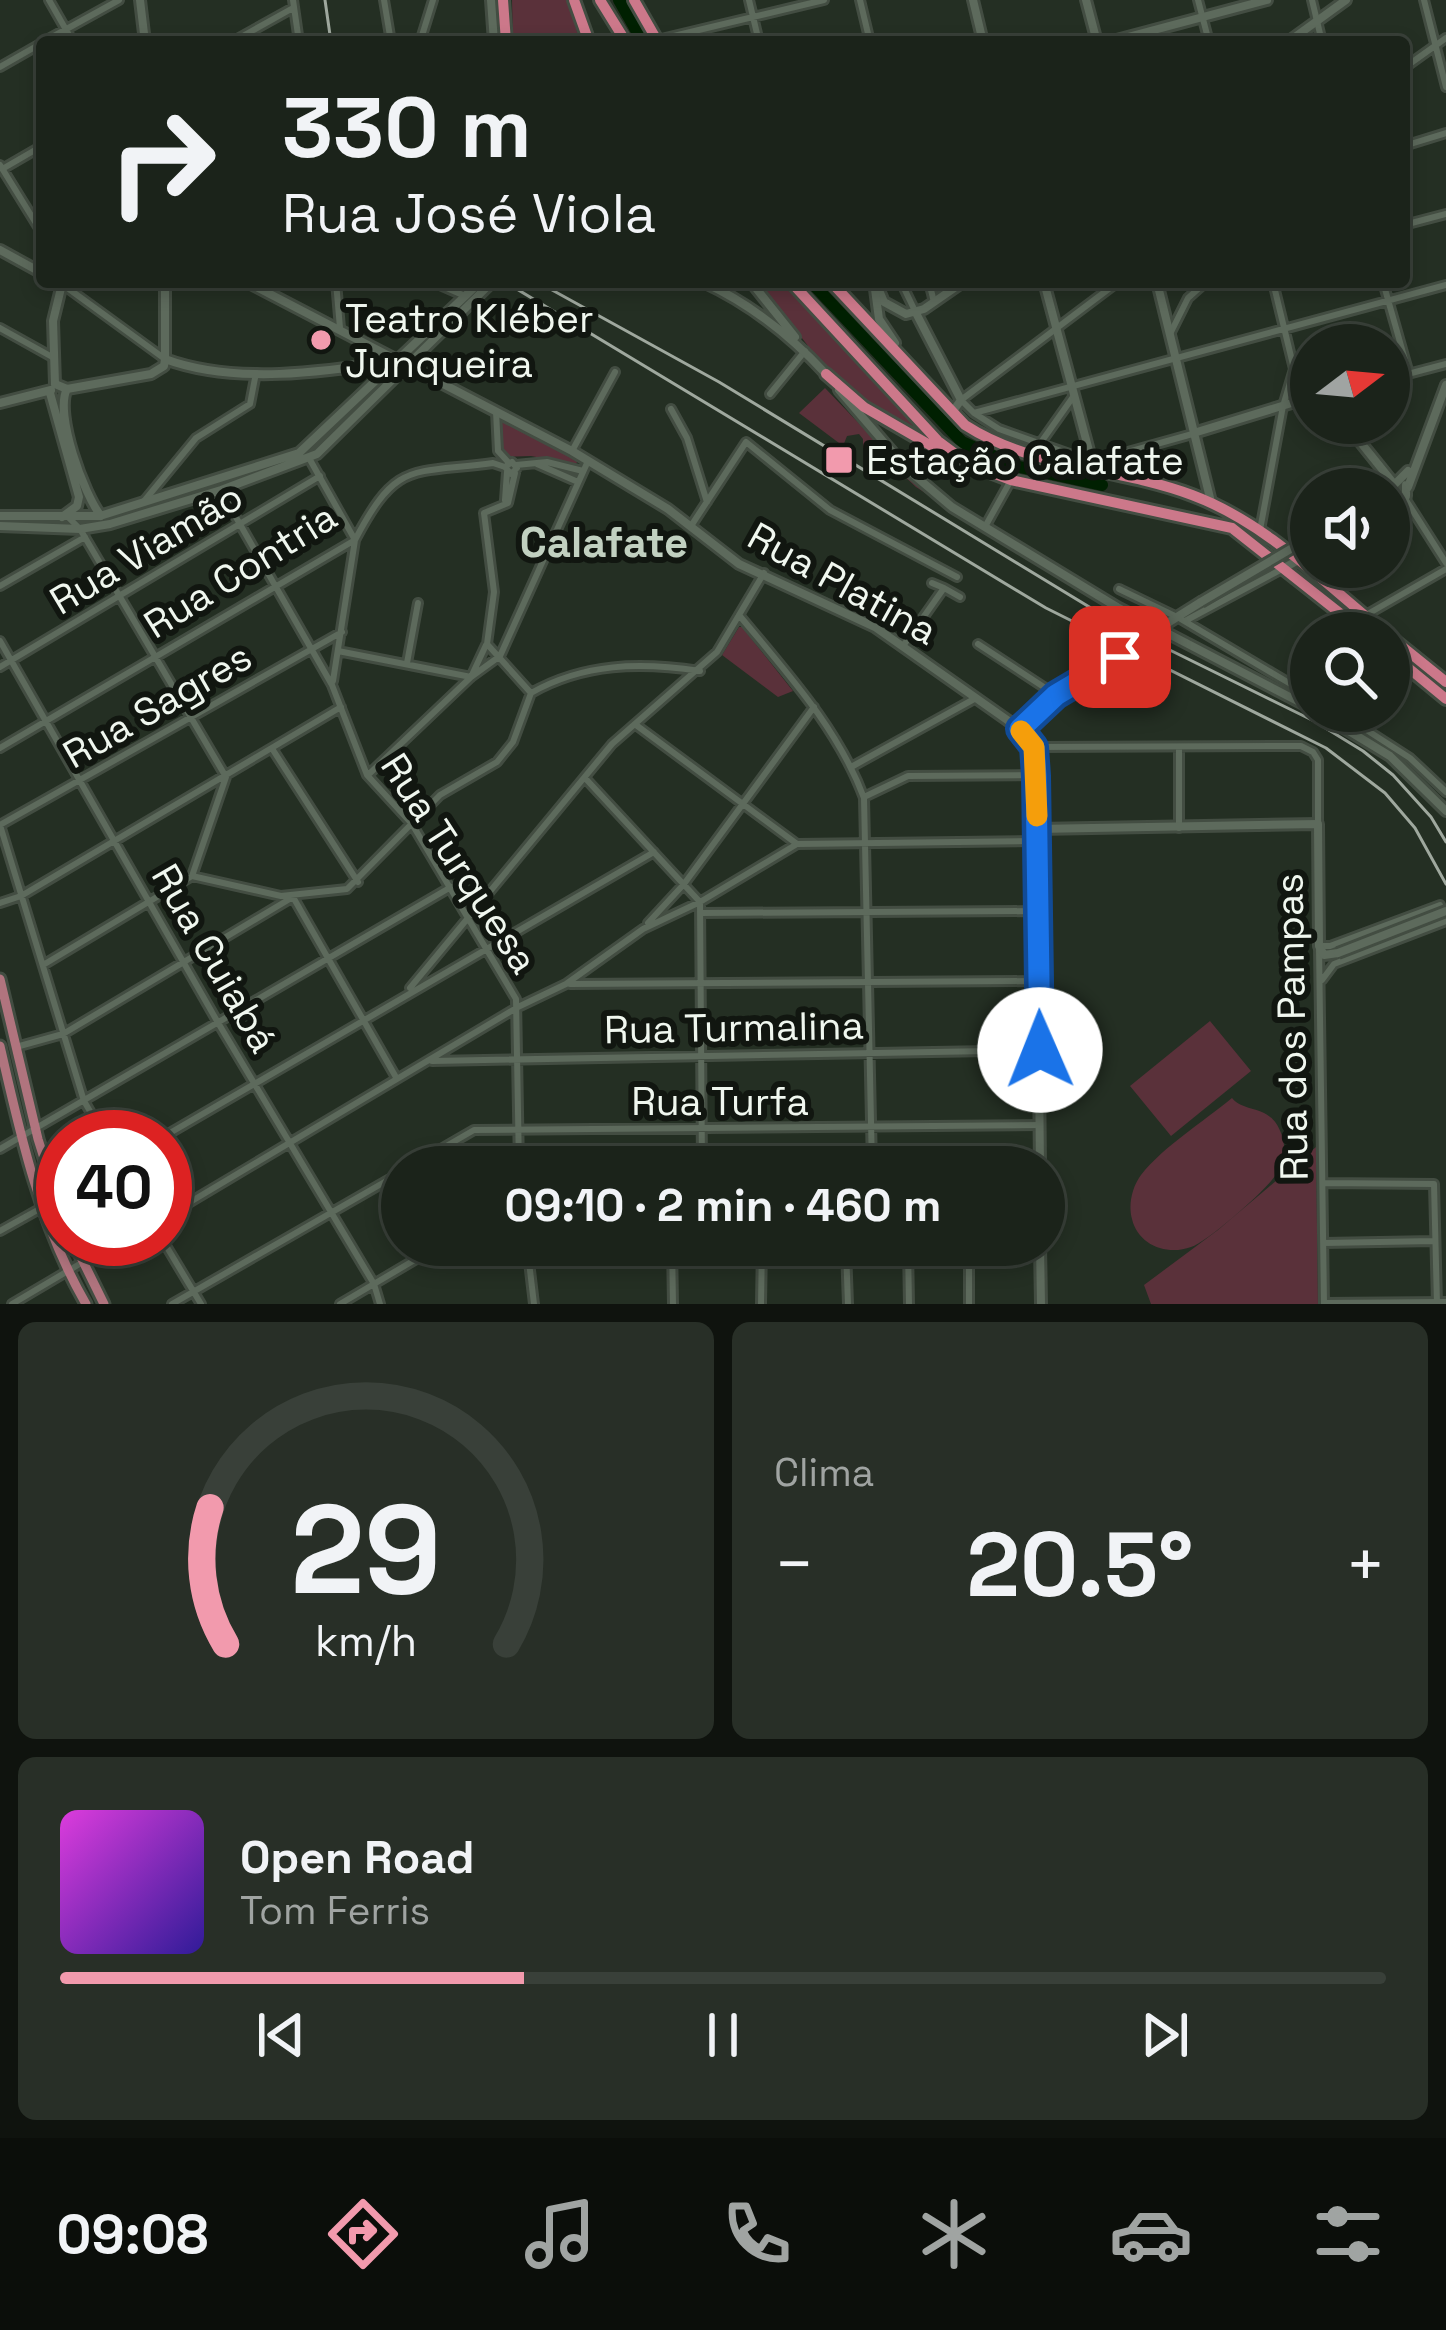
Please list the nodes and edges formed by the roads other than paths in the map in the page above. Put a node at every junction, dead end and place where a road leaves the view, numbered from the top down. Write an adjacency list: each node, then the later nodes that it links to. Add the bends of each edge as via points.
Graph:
1 (49, 0): 25 (street)
2 (119, 0): 25 (street)
3 (384, 0): 31 (street)
4 (433, 0): 32 (street)
5 (491, 0): 33 (street)
6 (503, 0): 34 (highway)
7 (574, 0): 35 (highway)
8 (600, 0): 36 (highway)
9 (634, 0): 37 (highway)
10 (749, 0): 22 (street)
11 (824, 0): 22 (street)
12 (860, 0): 40 (street)
13 (973, 0): 41 (street)
14 (1086, 0): 42 (street)
15 (1198, 0): 23 (street)
16 (1267, 0): 23 (street)
17 (1312, 0): 24 (street)
18 (1346, 0): 24 (street)
19 (1424, 0): 48 (street)
20 (143, 1): 28 (street)
21 (293, 4): 29 (street); 30 (street)
22 (753, 18): 38 (street); 39 (street)
23 (1203, 19): 43 (street); 44 (street)
24 (1317, 20): 45 (street); 46 (street)
25 (65, 29): 26 (street); 27 (street)
26 (53, 36)
27 (69, 36)
28 (146, 36)
29 (242, 36)
30 (298, 36)
31 (390, 36)
32 (422, 36)
33 (494, 36)
34 (506, 36)
35 (585, 36)
36 (622, 36)
37 (655, 36)
38 (679, 36)
39 (758, 36)
40 (869, 36)
41 (981, 36)
42 (1095, 36)
43 (1134, 36)
44 (1207, 36)
45 (1296, 36)
46 (1321, 36)
47 (1446, 38): 48 (street)
48 (1435, 45): 50 (street); 51 (street); 53 (street)
49 (36, 46): 52 (street)
50 (1446, 52)
51 (1410, 64)
52 (0, 67)
53 (1446, 87)
54 (1446, 134): 55 (street)
55 (1410, 144)
56 (36, 149): 57 (street)
57 (1, 168): 59 (street)
58 (1446, 214): 60 (street)
59 (36, 218)
60 (1410, 223)
61 (0, 250): 62 (street)
62 (36, 269)
63 (1446, 285): 88 (street)
64 (59, 288): 101 (street)
65 (67, 288): 102 (street)
66 (166, 288): 102 (street)
67 (260, 288): 94 (street, Rua Platina)
68 (337, 288): 94 (street)
69 (447, 288): 87 (street)
70 (474, 288): 87 (street)
71 (485, 288): 103 (street)
72 (716, 288): 99 (street)
73 (756, 288): 99 (street)
74 (796, 288): 121 (highway)
75 (837, 288): 109 (highway)
76 (876, 288): 109 (street, via 879,320)
77 (879, 288): 90 (street, via 891,309)
78 (904, 288): 90 (street)
79 (930, 288): 89 (street)
80 (954, 288): 89 (street)
81 (1045, 288): 95 (street)
82 (1110, 288): 95 (street)
83 (1159, 288): 96 (street)
84 (1199, 288): 96 (street)
85 (1275, 288): 92 (street)
86 (1385, 288): 88 (street)
87 (465, 296): 103 (street)
88 (1388, 299): 91 (street); 92 (street)
89 (934, 302): 90 (street)
90 (916, 314): 122 (street)
91 (1395, 324)
92 (1285, 327): 98 (street); 100 (street)
93 (0, 328): 101 (street)
94 (340, 328): 97 (street, Rua Platina)
95 (1055, 329): 114 (street); 122 (street)
96 (1171, 333): 100 (street)
97 (370, 346): 103 (street, Rua Platina); 105 (street)
98 (1290, 350)
99 (805, 351): 108 (street); 117 (street)
100 (1176, 356): 114 (street); 127 (street)
101 (54, 358): 115 (street)
102 (165, 359): 107 (street); 116 (street, via 151,374)
103 (403, 363): 105 (street); 111 (street); 125 (street, Rua Platina); 132 (street)
104 (1446, 364): 110 (street)
105 (370, 365): 107 (street); 111 (street)
106 (615, 372): 131 (street)
107 (256, 373): 146 (street, via 250,404 196,438)
108 (826, 374): 129 (highway); 155 (street, via 907,469)
109 (916, 374): 122 (highway)
110 (1410, 374)
111 (381, 377): 141 (street, via 308,448)
112 (1290, 382): 123 (street)
113 (1446, 385): 138 (street)
114 (1070, 386): 118 (street); 126 (street)
115 (52, 388): 116 (street); 119 (street); 142 (street)
116 (68, 388): 128 (street, via 62,398)
117 (770, 394)
118 (1073, 397): 130 (street); 136 (street)
119 (0, 403)
120 (1290, 404): 123 (street)
121 (904, 405): 129 (highway); 135 (highway)
122 (957, 406): 126 (street); 130 (highway, via 980,434)
123 (1283, 406): 127 (street); 158 (street)
124 (670, 409): 147 (street)
125 (496, 411): 131 (street, Rua Platina); 137 (street, via 498,451)
126 (974, 413): 130 (street)
127 (1197, 432): 136 (street); 148 (street)
128 (71, 445): 142 (street); 150 (street)
129 (929, 446): 135 (highway)
130 (1036, 449): 136 (highway)
131 (572, 451): 133 (street, Rua Platina)
132 (309, 458): 140 (street); 145 (street)
133 (588, 461): 139 (street); 157 (street, Rua Platina)
134 (536, 463): 137 (street, Rua Contria); 139 (street, Rua Contria); 144 (street)
135 (969, 464): 143 (highway)
136 (1096, 467): 148 (highway)
137 (511, 468): 160 (street, Rua Contria, via 409,474 380,495); 185 (street, via 512,494 484,513 494,592)
138 (1410, 470)
139 (583, 471): 144 (street)
140 (320, 476): 153 (street, Rua Viamão); 160 (street)
141 (218, 478): 145 (street, Rua Turquesa); 146 (street)
142 (72, 480): 152 (street, via 79,501)
143 (1011, 480): 155 (street); 165 (highway, via 1232,527)
144 (578, 482): 192 (street)
145 (220, 490): 153 (street, Rua Turquesa); 154 (street)
146 (155, 492): 150 (street)
147 (707, 502): 157 (street); 167 (street, via 746,442 830,510)
148 (1212, 505): 158 (highway)
149 (1410, 513): 164 (street)
150 (100, 515): 152 (street); 154 (street)
151 (0, 516): 152 (street)
152 (65, 518): 159 (street)
153 (239, 522): 170 (street, Rua Turquesa); 174 (street, Rua Viamão)
154 (110, 524): 159 (street)
155 (986, 525): 182 (street)
156 (0, 526): 159 (street)
157 (691, 526): 166 (street, Rua Platina)
158 (1260, 530): 162 (highway)
159 (82, 533): 169 (street); 174 (street)
160 (355, 541): 170 (street, Rua Contria); 183 (street)
161 (1290, 549): 181 (street, bridge)
162 (1290, 554)
163 (1290, 565): 165 (street)
164 (1446, 566): 179 (street)
165 (1284, 568): 177 (highway); 181 (street)
166 (764, 573): 180 (street); 187 (street, Rua Platina)
167 (957, 577)
168 (932, 583): 171 (street)
169 (0, 586)
170 (275, 586): 188 (street, Rua Turquesa); 191 (street, Rua Contria)
171 (944, 588): 175 (street); 187 (street)
172 (1335, 588): 178 (highway)
173 (1119, 590): 181 (street)
174 (118, 594): 191 (street); 194 (street, Rua Viamão)
175 (960, 598)
176 (418, 603): 195 (street)
177 (1339, 612)
178 (1360, 612)
179 (1371, 612)
180 (739, 615): 198 (street); 209 (street)
181 (1182, 620): 182 (street); 201 (street)
182 (1158, 629): 206 (street)
183 (342, 632): 188 (street, Rua Sagres); 189 (street)
184 (0, 641): 194 (street, Rua Cuiabá)
185 (487, 644): 192 (street); 199 (street)
186 (978, 644): 204 (street)
187 (903, 646): 205 (street, Rua Platina)
188 (310, 647): 202 (street, Rua Turquesa); 210 (street, Rua Sagres)
189 (338, 651): 195 (street); 202 (street)
190 (1410, 653): 200 (highway)
191 (155, 655): 210 (street); 211 (street, Rua Contria)
192 (500, 656): 199 (street); 203 (street)
193 (1120, 657): 204 (street)
194 (12, 660): 196 (street, Rua Viamão); 211 (street, Rua Cuiabá)
195 (407, 663): 199 (street)
196 (0, 667)
197 (1410, 670): 207 (highway)
198 (700, 671): 203 (street, via 592,668); 212 (street)
199 (471, 677): 221 (street)
200 (1446, 682)
201 (1290, 684)
202 (332, 685): 208 (street, Rua Turquesa)
203 (530, 693): 230 (street, via 513,742 496,762 440,795)
204 (1056, 695): 213 (street)
205 (977, 698): 213 (street, Rua Platina); 220 (street)
206 (1290, 698)
207 (1446, 700)
208 (341, 707): 219 (street); 221 (street, Rua Turquesa)
209 (814, 707): 220 (street); 228 (street)
210 (190, 718): 223 (street); 225 (street, Rua Sagres)
211 (46, 720): 218 (street, Rua Contria); 225 (street, Rua Cuiabá)
212 (636, 724): 224 (street); 228 (street)
213 (1020, 729): 216 (street, Rua Platina)
214 (1350, 732): 229 (street, via 1390,756)
215 (1370, 732): 226 (street)
216 (1034, 747): 217 (street); 222 (street)
217 (1179, 747): 231 (street, Rua dos Pampas, via 1313,752); 233 (street)
218 (0, 748)
219 (273, 749): 223 (street); 241 (street)
220 (853, 766): 227 (street)
221 (367, 775): 230 (street, Rua Turquesa)
222 (1036, 776): 227 (street, via 908,776); 234 (street)
223 (226, 777): 235 (street); 240 (street)
224 (584, 777): 239 (street); 253 (street)
225 (81, 780): 232 (street, Rua Sagres); 235 (street, Rua Cuiabá)
226 (1446, 792)
227 (864, 797): 237 (street)
228 (744, 803): 238 (street); 242 (street)
229 (1446, 811)
230 (412, 824): 241 (street); 243 (street, Rua Turquesa)
231 (1318, 824): 233 (street); 256 (street, Rua dos Pampas)
232 (0, 825): 244 (street)
233 (1179, 828): 234 (street)
234 (1037, 829): 236 (street)
235 (116, 841): 244 (street); 246 (street, Rua Cuiabá)
236 (1037, 841): 237 (street); 250 (street)
237 (868, 843): 238 (street); 251 (street)
238 (797, 844): 247 (street)
239 (654, 852): 242 (street); 257 (street)
240 (193, 876): 245 (street); 246 (street)
241 (358, 882): 245 (street)
242 (684, 884): 247 (street); 255 (street)
243 (451, 886): 253 (street, Rua Turquesa); 259 (street)
244 (21, 896): 248 (street); 261 (street)
245 (293, 896): 259 (street); 260 (street)
246 (149, 902): 260 (street, Rua Cuiabá); 261 (street)
247 (700, 902): 252 (street); 255 (street)
248 (0, 903)
249 (1443, 908): 254 (street); 256 (street); 258 (street, bridge)
250 (1038, 911): 251 (street); 264 (street)
251 (868, 912): 252 (street); 266 (street)
252 (700, 913): 265 (street)
253 (467, 918): 257 (street, Rua Turquesa); 268 (street)
254 (1446, 921): 263 (street, via 1334,964)
255 (643, 928): 267 (street)
256 (1319, 946): 258 (street); 263 (street, Rua dos Pampas)
257 (484, 948): 268 (street); 269 (street, Rua Turquesa)
258 (1335, 955): 263 (street)
259 (330, 958): 270 (street); 271 (street)
260 (183, 961): 271 (street, Rua Cuiabá); 272 (street)
261 (43, 965): 272 (street)
262 (0, 979): 274 (main road)
263 (1322, 980): 301 (street, Rua dos Pampas)
264 (1039, 981): 266 (street); 275 (street)
265 (700, 982): 266 (street); 267 (street); 277 (street)
266 (868, 983): 276 (street)
267 (566, 984): 269 (street)
268 (406, 994): 270 (street)
269 (518, 1007): 278 (street, Rua Turquesa); 279 (street)
270 (364, 1019): 281 (street); 282 (street)
271 (218, 1021): 282 (street, Rua Cuiabá); 283 (street)
272 (63, 1034): 274 (street); 283 (street)
273 (0, 1046): 280 (main road)
274 (16, 1047): 289 (main road)
275 (1040, 1050): 276 (street, Rua Turmalina); 287 (street)
276 (871, 1053): 277 (street, Rua Turmalina); 288 (street)
277 (700, 1055): 278 (street, Rua Turmalina); 291 (street)
278 (519, 1057): 279 (street, Rua Turmalina); 290 (street, Rua Turquesa)
279 (428, 1061): 281 (street)
280 (3, 1070): 292 (main road)
281 (398, 1079): 293 (street)
282 (255, 1083): 286 (street); 293 (street, Rua Cuiabá)
283 (84, 1101): 284 (street); 285 (street)
284 (68, 1110)
285 (89, 1110)
286 (192, 1120)
287 (1040, 1125): 288 (street, Rua Turfa); 298 (street)
288 (871, 1127): 291 (street, Rua Turfa); 297 (street)
289 (36, 1128): 292 (street)
290 (519, 1128): 291 (street, Rua Turfa); 294 (street, Rua Turfa, via 474,1130); 295 (street, Rua Turquesa)
291 (701, 1128): 296 (street)
292 (22, 1136): 299 (street); 300 (main road)
293 (289, 1144): 303 (street); 305 (street, Rua Cuiabá)
294 (446, 1146)
295 (519, 1146)
296 (701, 1146)
297 (871, 1146)
298 (1040, 1146)
299 (0, 1148)
300 (36, 1183)
301 (1323, 1183): 307 (street, via 1434,1184); 308 (street, Rua dos Pampas)
302 (381, 1184): 305 (street)
303 (192, 1200)
304 (36, 1211): 306 (street)
305 (332, 1212): 322 (street, Rua Cuiabá); 323 (street)
306 (0, 1231)
307 (1434, 1241): 308 (street); 324 (street)
308 (1323, 1243): 339 (street, Rua dos Pampas)
309 (65, 1266): 321 (main road)
310 (78, 1266): 321 (street)
311 (88, 1266): 327 (main road)
312 (179, 1266): 323 (street)
313 (405, 1266): 322 (street)
314 (529, 1266): 332 (street)
315 (672, 1266): 333 (street)
316 (762, 1266): 334 (street)
317 (847, 1266): 335 (street)
318 (908, 1266): 336 (street)
319 (969, 1266): 337 (street)
320 (1040, 1266): 338 (street)
321 (68, 1273): 325 (street); 326 (main road)
322 (374, 1284): 330 (street); 331 (street, Rua Cuiabá)
323 (194, 1291): 328 (street); 329 (street)
324 (1440, 1302): 339 (street)
325 (12, 1304)
326 (86, 1304)
327 (104, 1304)
328 (172, 1304)
329 (201, 1304)
330 (340, 1304)
331 (380, 1304)
332 (534, 1304)
333 (674, 1304)
334 (761, 1304)
335 (848, 1304)
336 (909, 1304)
337 (969, 1304)
338 (1041, 1304)
339 (1324, 1304)

